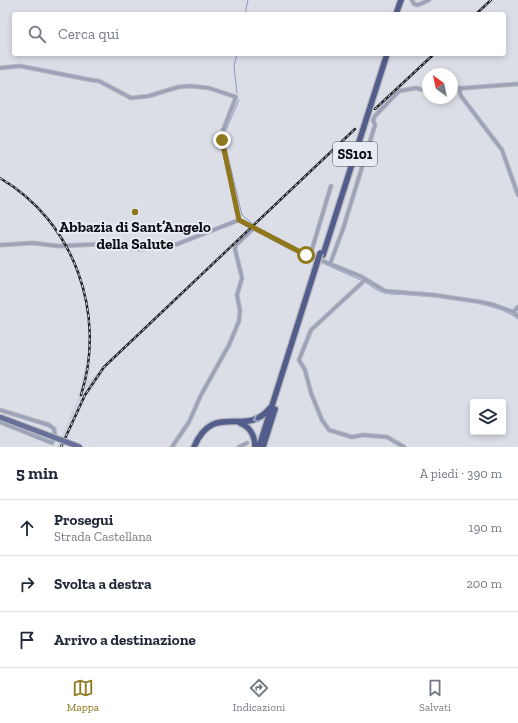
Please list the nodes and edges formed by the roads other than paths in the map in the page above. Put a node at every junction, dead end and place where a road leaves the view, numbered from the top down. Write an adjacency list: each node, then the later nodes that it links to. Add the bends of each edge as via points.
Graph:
1 (401, 0): 5 (highway)
2 (404, 0): 6 (highway)
3 (412, 0): 4 (street, via 418,5)
4 (429, 0)
5 (397, 12)
6 (401, 12)
7 (383, 56): 18 (highway, SS101)
8 (386, 56): 18 (highway, SS101)
9 (0, 68): 15 (street, via 20,66 99,81 131,98 190,86 209,88 236,96 222,133 222,140)
10 (518, 84): 11 (street)
11 (459, 88): 14 (street, via 461,96 502,150)
12 (422, 90): 21 (street, via 399,91 375,116 375,125)
13 (331, 186): 19 (street)
14 (518, 195)
15 (239, 220): 16 (street); 17 (street, via 167,248 138,249 104,244)
16 (254, 228): 19 (street); 33 (street, via 235,249 242,278 237,295 240,310 238,323 189,422)
17 (0, 245)
18 (321, 254): 20 (highway, SS101, bridge)
19 (310, 256): 21 (street)
20 (318, 263): 26 (highway, SS101); 38 (highway, SS101)
21 (330, 264): 22 (street)
22 (364, 281): 24 (street, via 385,291 481,302); 39 (street, via 311,330 299,360 305,370 322,420 329,430 352,437 388,437)
23 (518, 307): 24 (street)
24 (513, 312): 25 (street)
25 (518, 316)
26 (273, 405): 29 (highway, one-way to 29, via 257,419); 37 (highway, SS101)
27 (0, 410): 30 (street, via 49,425 55,435 52,443)
28 (0, 417): 32 (main road, bridge)
29 (234, 421): 34 (highway, via 219,421 212,424 199,436); 36 (highway, via 249,429 253,434)
30 (0, 422)
31 (247, 443): 35 (street)
32 (80, 447)
33 (172, 447)
34 (194, 447)
35 (239, 447)
36 (255, 447)
37 (259, 447)
38 (263, 447)
39 (404, 447)

